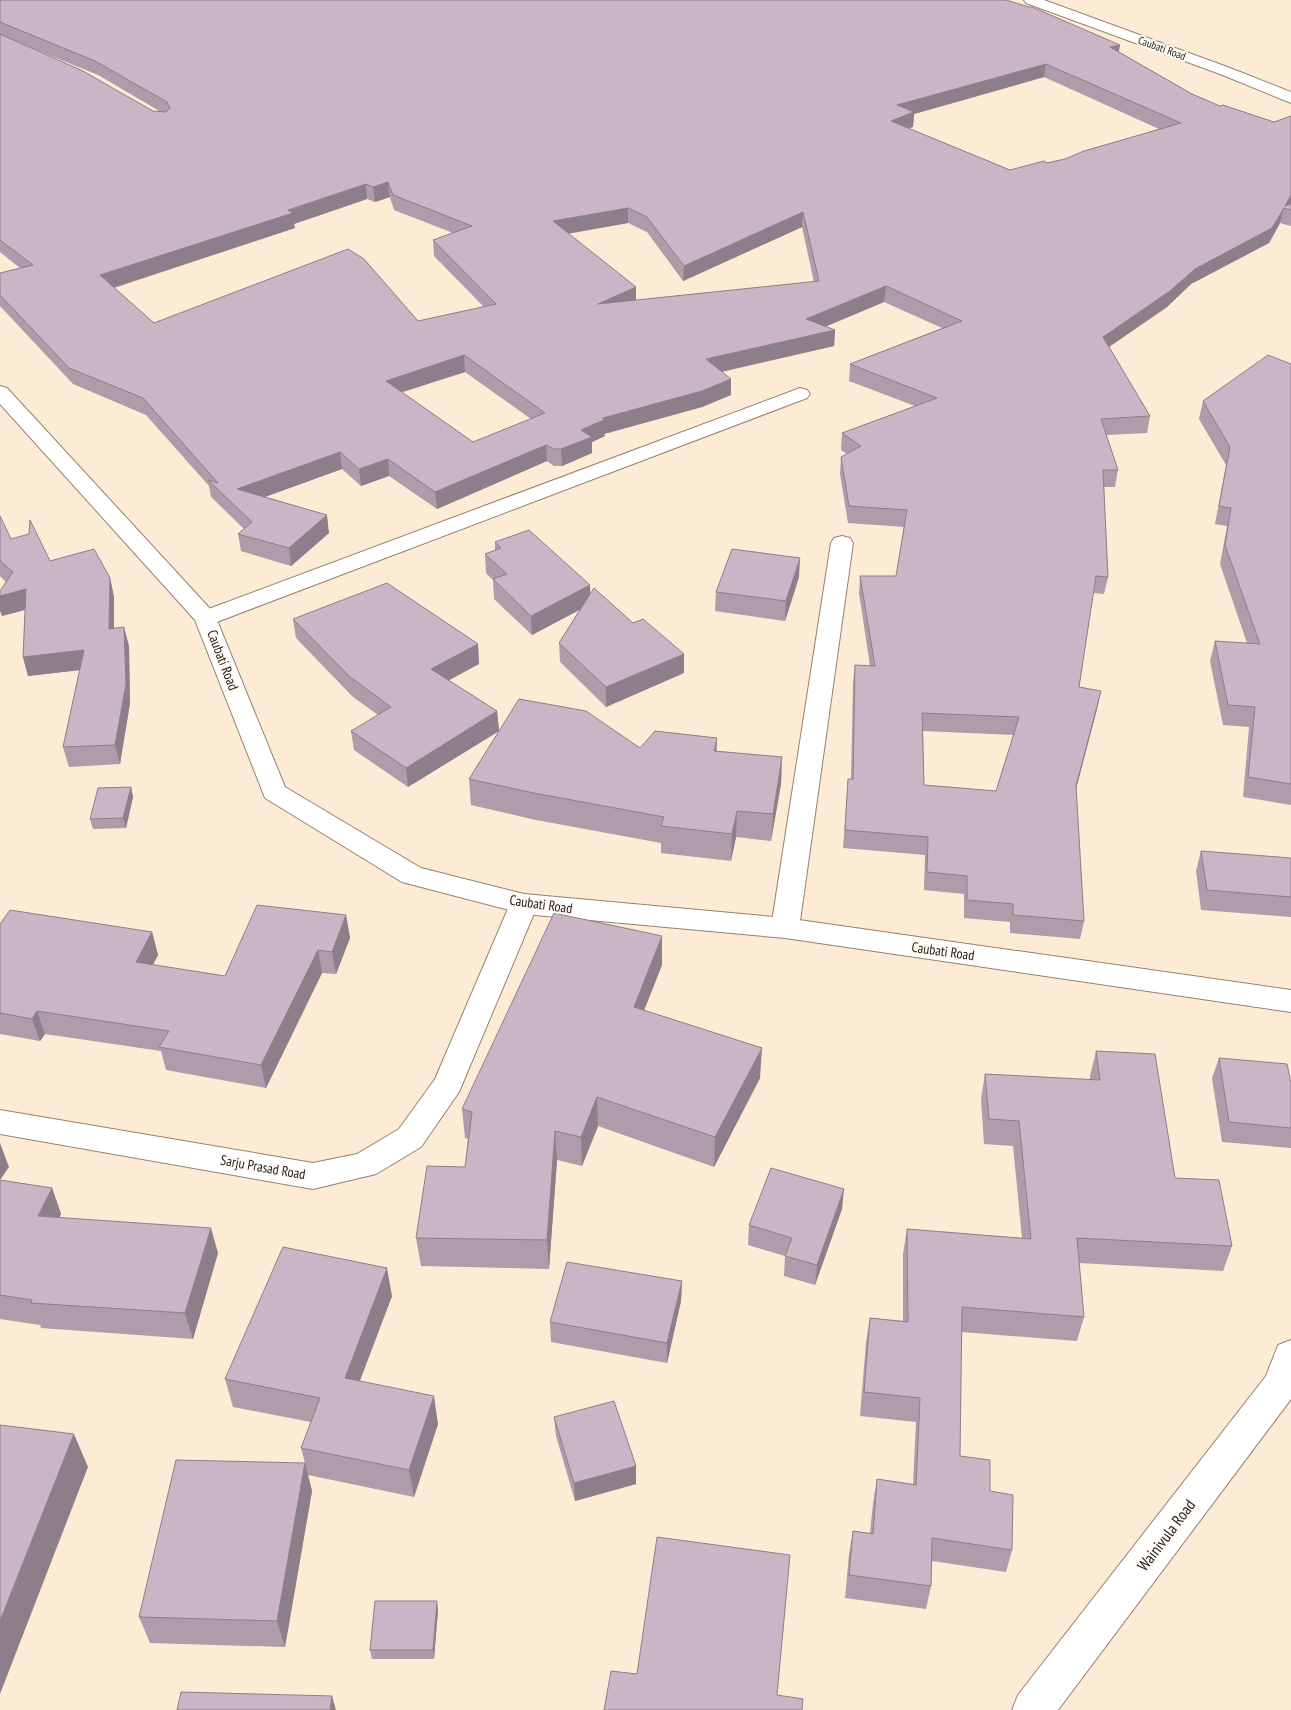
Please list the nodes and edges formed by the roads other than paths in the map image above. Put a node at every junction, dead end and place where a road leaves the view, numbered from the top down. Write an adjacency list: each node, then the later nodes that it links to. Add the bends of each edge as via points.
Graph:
1 (1031, 0): 2 (street, Caubati Road)
2 (1291, 98)
3 (0, 393): 6 (street, Caubati Road)
4 (800, 394): 6 (street)
5 (842, 543): 8 (street)
6 (206, 618): 7 (street, Caubati Road, via 274,792 412,875)
7 (524, 904): 8 (street, Caubati Road); 10 (street, Sarju Prasad Road, via 448,1084 410,1138 365,1165 313,1176)
8 (785, 928): 9 (street, Caubati Road)
9 (1291, 1001)
10 (0, 1122)
11 (1291, 1356): 12 (street, Wainivula Road, via 1280,1385)
12 (1033, 1710)

